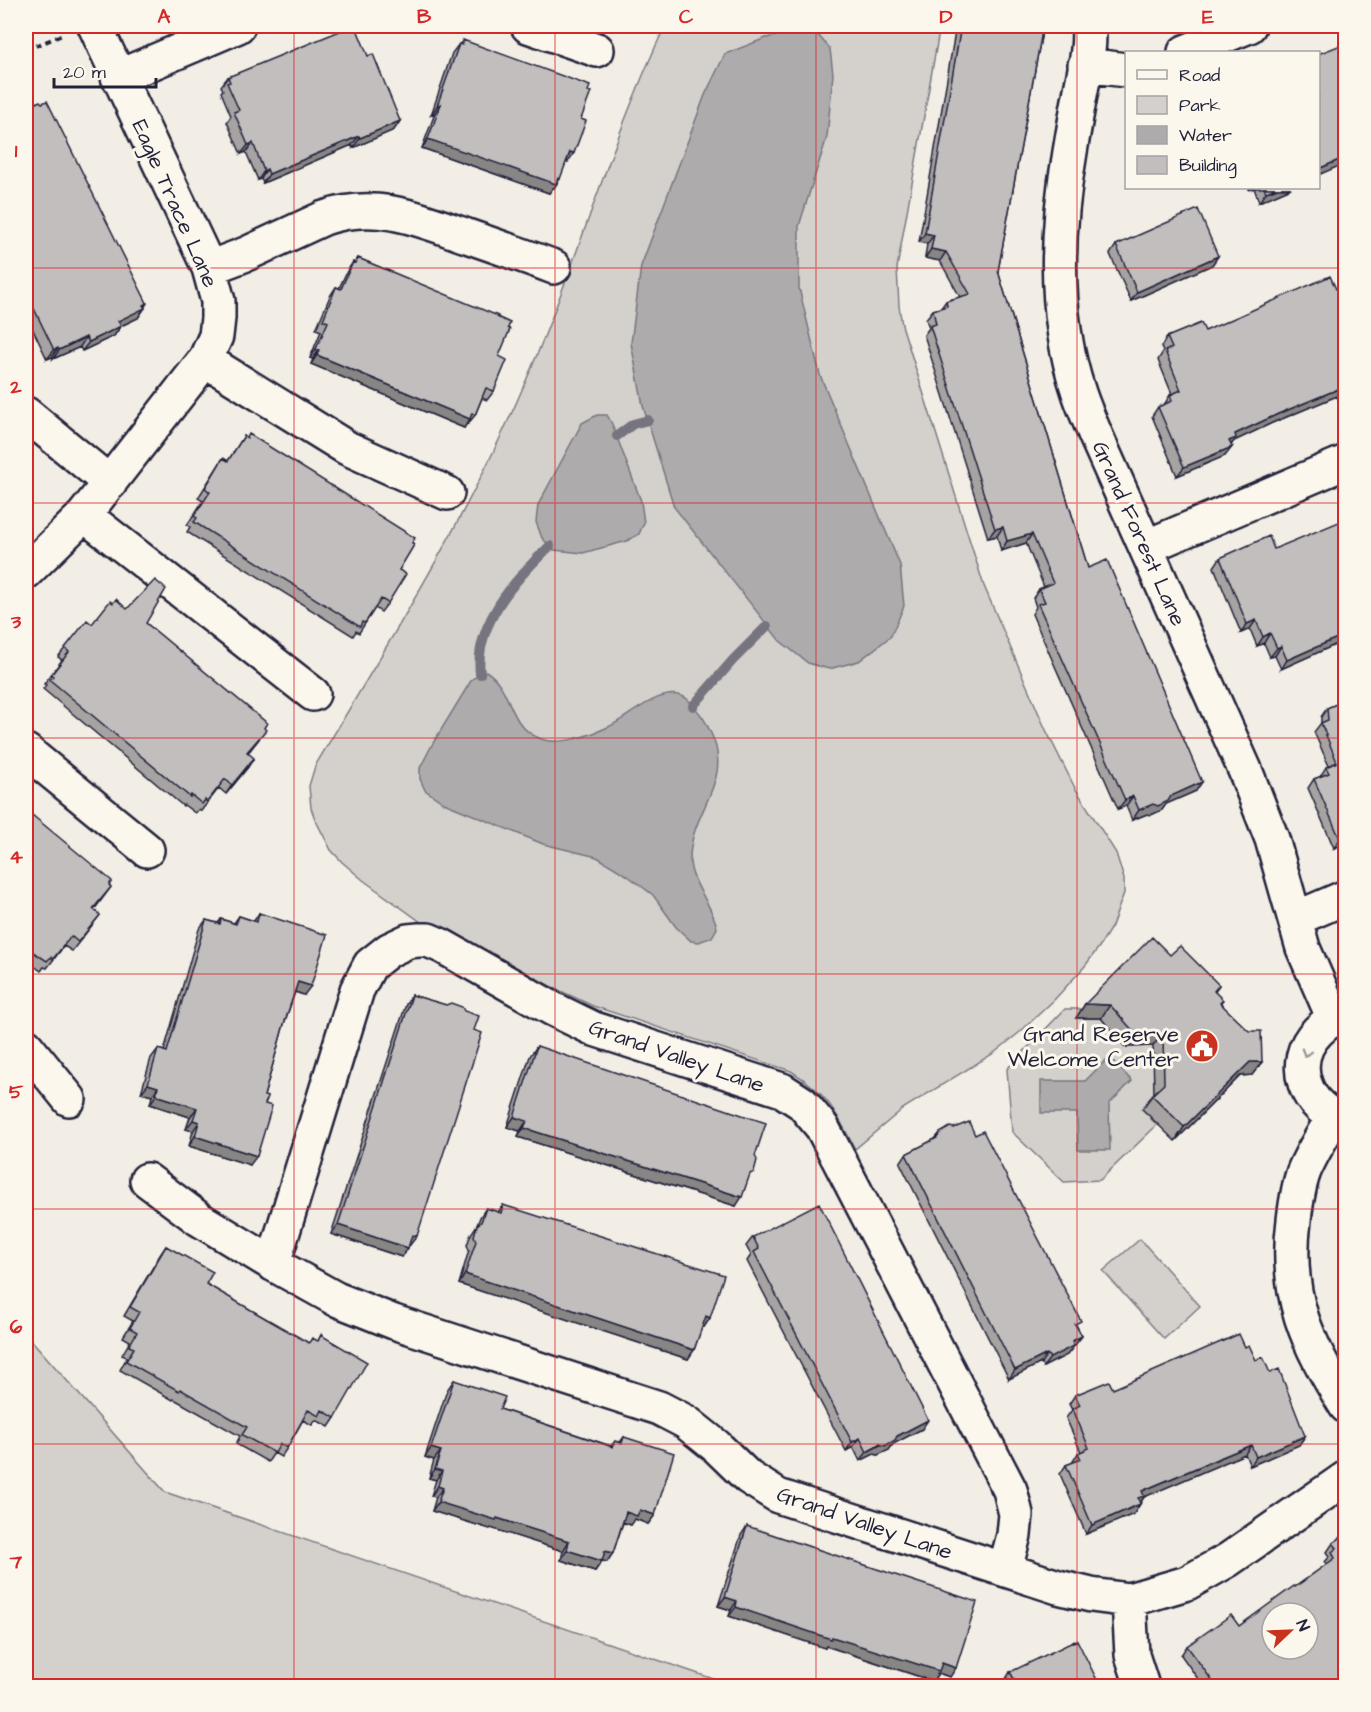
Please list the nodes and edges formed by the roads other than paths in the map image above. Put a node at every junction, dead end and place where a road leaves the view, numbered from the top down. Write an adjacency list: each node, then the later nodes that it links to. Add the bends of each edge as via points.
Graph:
1 (238, 26): 10 (street)
2 (528, 26): 6 (street)
3 (1088, 26): 8 (street, Grand Forest Lane)
4 (1249, 26): 7 (street)
5 (80, 30): 10 (street, Eagle Trace Lane)
6 (597, 50)
7 (1187, 51)
8 (1085, 65): 9 (street); 19 (street, Grand Forest Lane, via 1061,200 1061,301 1066,341 1078,392)
9 (1125, 70)
10 (118, 77): 12 (street, Eagle Trace Lane)
11 (554, 267): 12 (street, via 401,213 366,210 324,219)
12 (209, 268): 13 (street, Eagle Trace Lane, via 218,301 218,318 216,336)
13 (206, 360): 16 (street, Eagle Trace Lane); 17 (street, via 347,448)
14 (26, 414): 16 (street)
15 (1346, 462): 19 (street)
16 (110, 483): 18 (street, Eagle Trace Lane)
17 (447, 493)
18 (84, 515): 20 (street, Eagle Trace Lane); 21 (street)
19 (1146, 547): 25 (street, Grand Forest Lane, via 1245,770 1272,839)
20 (26, 572)
21 (313, 694)
22 (26, 751): 23 (street)
23 (147, 850)
24 (1346, 897): 25 (street)
25 (1294, 919): 26 (street, Grand Forest Lane, via 1311,969)
26 (1340, 1017): 29 (street, one-way to 29, via 1312,1036 1304,1053 1302,1072 1317,1107)
27 (26, 1046): 28 (street)
28 (69, 1099)
29 (1339, 1120): 32 (street, via 1312,1153 1297,1195 1291,1269 1294,1295 1311,1344)
30 (147, 1180): 31 (street, Grand Valley Lane, via 199,1219)
31 (273, 1264): 34 (street, Grand Valley Lane, via 336,1299 394,1322 659,1408 686,1422 748,1477 778,1496); 34 (street, Grand Valley Lane, via 365,973 377,958 408,941 428,940 594,1029 782,1090 802,1102 822,1127 1010,1490 1016,1514)
32 (1346, 1406)
33 (1346, 1478): 35 (street, via 1198,1579)
34 (1005, 1569): 35 (street, Grand Valley Lane, via 1091,1595)
35 (1128, 1600): 36 (street, via 1132,1655)
36 (1142, 1686)

